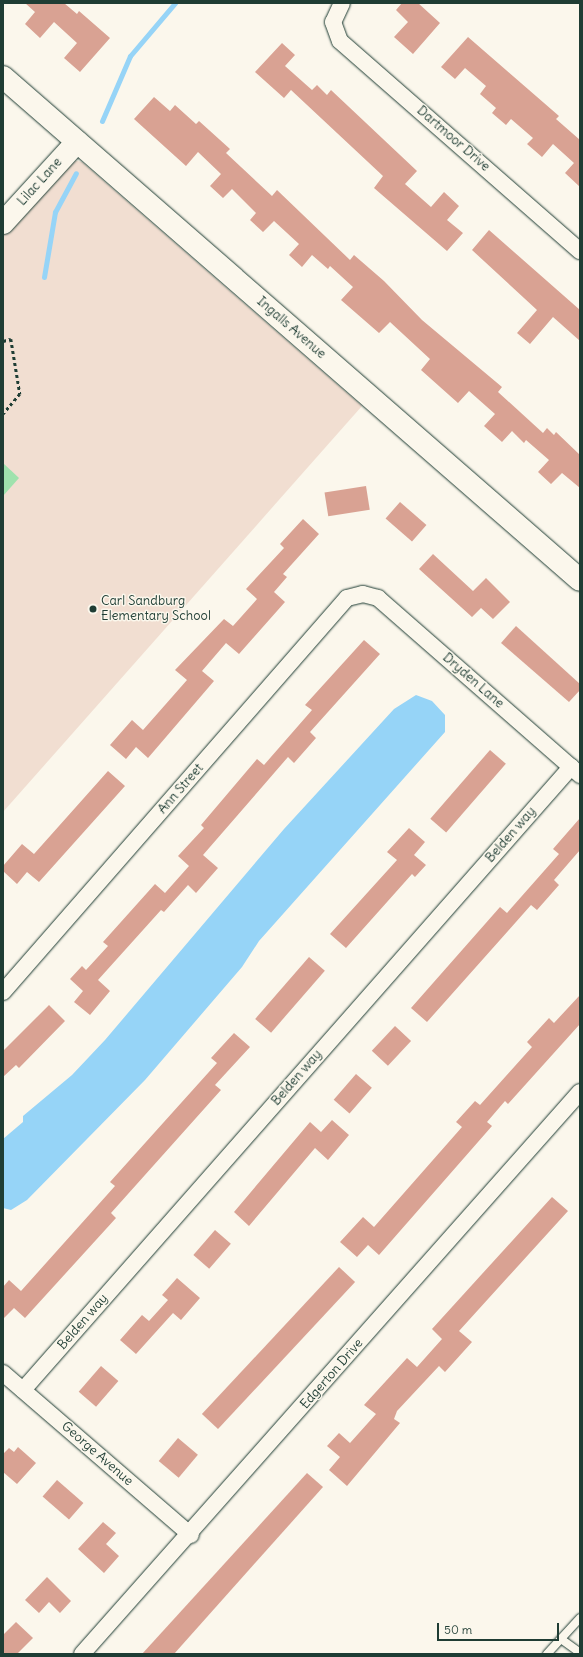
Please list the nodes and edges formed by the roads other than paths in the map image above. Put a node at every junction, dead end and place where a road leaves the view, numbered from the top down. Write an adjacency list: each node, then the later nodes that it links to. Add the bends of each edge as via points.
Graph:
1 (342, 3): 5 (street, Dartmoor Drive, via 333,22 340,41)
2 (3, 77): 3 (street, Ingalls Avenue)
3 (77, 142): 4 (street, Lilac Lane); 6 (street, Ingalls Avenue)
4 (3, 223)
5 (580, 251)
6 (580, 580)
7 (363, 594): 8 (street, Dryden Lane, via 378,598); 9 (street, Ann Street, via 347,598)
8 (575, 771): 12 (street, Belden way)
9 (3, 992)
10 (580, 1092): 13 (street, Edgerton Drive)
11 (3, 1373): 12 (street, George Avenue)
12 (23, 1390): 13 (street, George Avenue)
13 (191, 1535): 17 (street, Edgerton Drive)
14 (580, 1618): 15 (lane)
15 (561, 1638): 16 (lane); 18 (lane)
16 (580, 1653)
17 (82, 1654)
18 (547, 1654)

